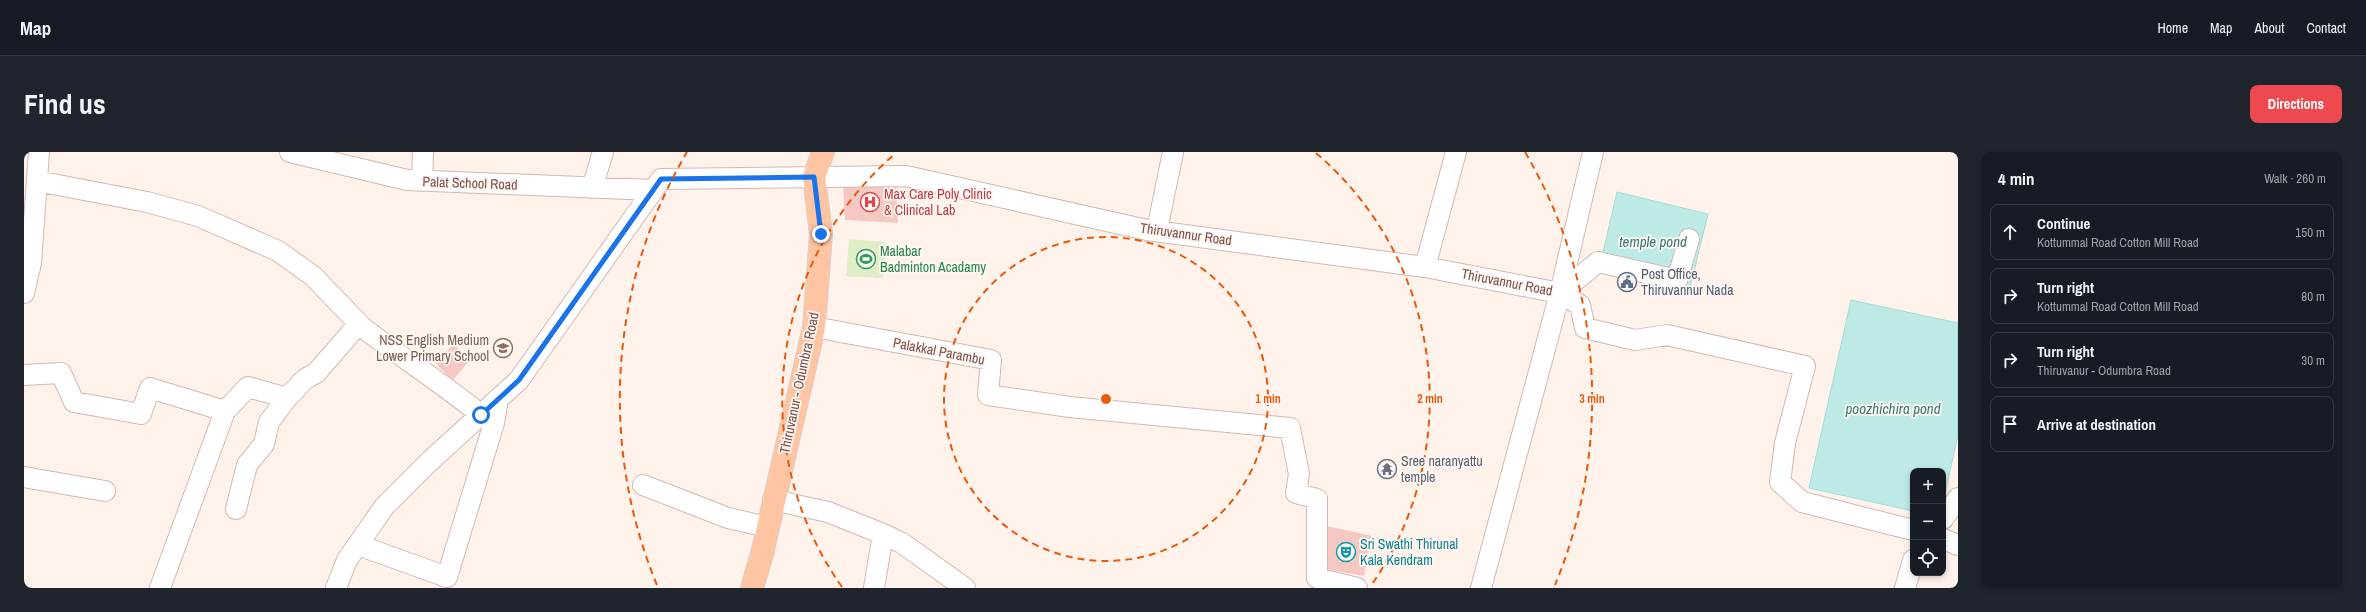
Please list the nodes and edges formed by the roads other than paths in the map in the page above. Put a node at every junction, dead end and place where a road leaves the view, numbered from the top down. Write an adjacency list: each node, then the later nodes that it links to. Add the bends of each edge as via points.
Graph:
1 (39, 152): 10 (street)
2 (290, 152): 11 (street, Palat School Road, via 407,180)
3 (423, 152): 11 (street)
4 (603, 152): 12 (street)
5 (823, 152): 9 (main road, Thiruvanur - Odumbra Road)
6 (1173, 152): 14 (street)
7 (1456, 152): 16 (street)
8 (1593, 152): 18 (street, Thiruvannur Road)
9 (814, 177): 13 (street, Thiruvannur Road, via 661,179); 14 (street, Thiruvannur Road, via 906,176); 20 (main road, Thiruvanur - Odumbra Road, via 821,234)
10 (37, 181): 17 (street, via 31,263); 19 (street, via 147,202 198,216 278,251 312,276)
11 (422, 181): 12 (street, Palat School Road)
12 (592, 188): 13 (street, Palat School Road)
13 (653, 190): 23 (street, via 519,380)
14 (1157, 230): 16 (street, Thiruvannur Road)
15 (1689, 239): 18 (street, via 1677,280 1598,262)
16 (1426, 266): 18 (street, Thiruvannur Road)
17 (24, 293)
18 (1560, 293): 34 (street, via 1580,305 1585,328 1635,340 1667,335 1805,366 1785,443 1780,482 1802,502); 46 (street, Thiruvannur Road)
19 (361, 326): 22 (street, via 356,327 316,373 305,379); 25 (street, via 414,367 451,390)
20 (814, 327): 30 (main road, Thiruvanur - Odumbra Road); 45 (street, Palakkal Parambu, via 991,360 988,395 1070,406 1290,428 1299,474 1296,493 1317,498 1317,578)
21 (24, 375): 24 (street, via 61,373 74,402 141,414 150,388)
22 (286, 398): 24 (street, via 248,387); 31 (street, via 269,422 264,444 247,465)
23 (498, 399): 25 (street); 37 (street, via 494,423 447,577)
24 (225, 411): 41 (street)
25 (481, 415): 37 (street, via 384,507)
26 (24, 477): 28 (street)
27 (643, 485): 33 (street, via 728,518)
28 (106, 491)
29 (1958, 498): 32 (street)
30 (773, 500): 33 (main road, Thiruvanur - Odumbra Road); 35 (street, via 828,512)
31 (236, 509)
32 (1946, 515)
33 (768, 527): 40 (main road, Thiruvanur - Odumbra Road)
34 (1910, 529)
35 (883, 534): 43 (street); 44 (street, via 902,543)
36 (1946, 540): 38 (street)
37 (358, 545): 42 (street, via 347,560)
38 (1958, 545)
39 (1910, 570): 47 (street)
40 (756, 586)
41 (160, 588)
42 (336, 588)
43 (874, 588)
44 (966, 588)
45 (1357, 588)
46 (1481, 588)
47 (1905, 588)

